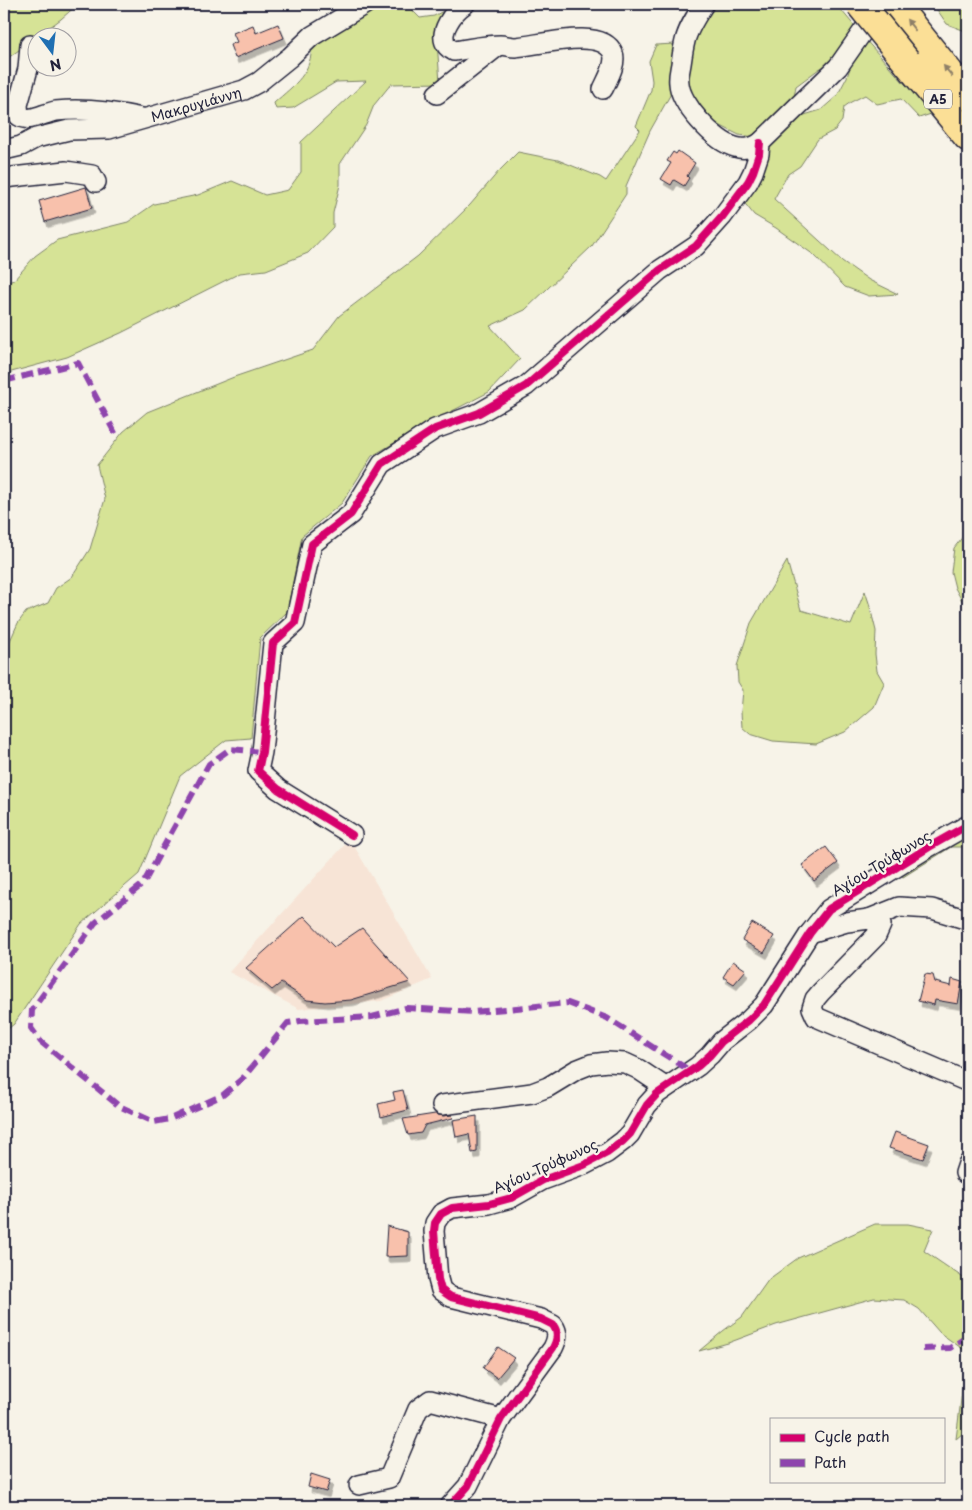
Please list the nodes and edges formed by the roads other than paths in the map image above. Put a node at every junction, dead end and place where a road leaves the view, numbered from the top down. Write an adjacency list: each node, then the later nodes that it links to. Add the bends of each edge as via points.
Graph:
1 (365, 4): 13 (street, Μακρυγιάννη, via 312,36 259,82 244,90)
2 (465, 4): 7 (street, via 447,24 443,36 447,46 454,51)
3 (704, 4): 15 (street, via 685,40 678,82 680,93 699,119 729,146 750,148)
4 (860, 4): 8 (highway, Α5, bridge)
5 (882, 4): 15 (street, via 838,67)
6 (894, 4): 8 (highway, Α5, one-way to 6)
7 (499, 45): 10 (street, via 514,47 582,39 609,46 614,60); 11 (street)
8 (918, 54): 12 (highway, Α5, one-way to 8); 14 (highway, Α5)
9 (28, 69): 13 (street, via 18,105 19,116 30,119 73,110)
10 (603, 90)
11 (436, 94)
12 (968, 96)
13 (145, 119): 16 (street, Μακρυγιάννη, via 109,129 69,130)
14 (968, 137)
15 (760, 143): 20 (street, via 748,182 701,241 660,270 526,386 479,413 435,429 382,464 351,514 312,544 295,623 273,643 258,771 278,790)
16 (4, 150)
17 (4, 178): 18 (street, via 66,171 92,175)
18 (96, 182)
19 (968, 825): 23 (street, Αγίου Τρύφωνος, via 830,909)
20 (352, 834)
21 (869, 919): 22 (street, via 899,907 932,910); 23 (street); 24 (street, via 881,925 876,936 821,992 813,1004 814,1014 820,1020)
22 (968, 920)
23 (810, 933): 25 (street, Αγίου Τρύφωνος, via 758,1012 722,1041 698,1066)
24 (968, 1082)
25 (666, 1087): 26 (street, via 625,1063 607,1062 576,1070 532,1093); 27 (street, Αγίου Τρύφωνος, via 647,1105 626,1139 600,1157 543,1180 511,1198 448,1209 436,1220 434,1239 438,1279 444,1292 452,1297 541,1319 556,1330 553,1348)
26 (442, 1105)
27 (501, 1419): 28 (street, via 430,1400 418,1408 389,1478); 29 (street, Αγίου Τρύφωνος, via 468,1486)
28 (359, 1484)
29 (450, 1506)

